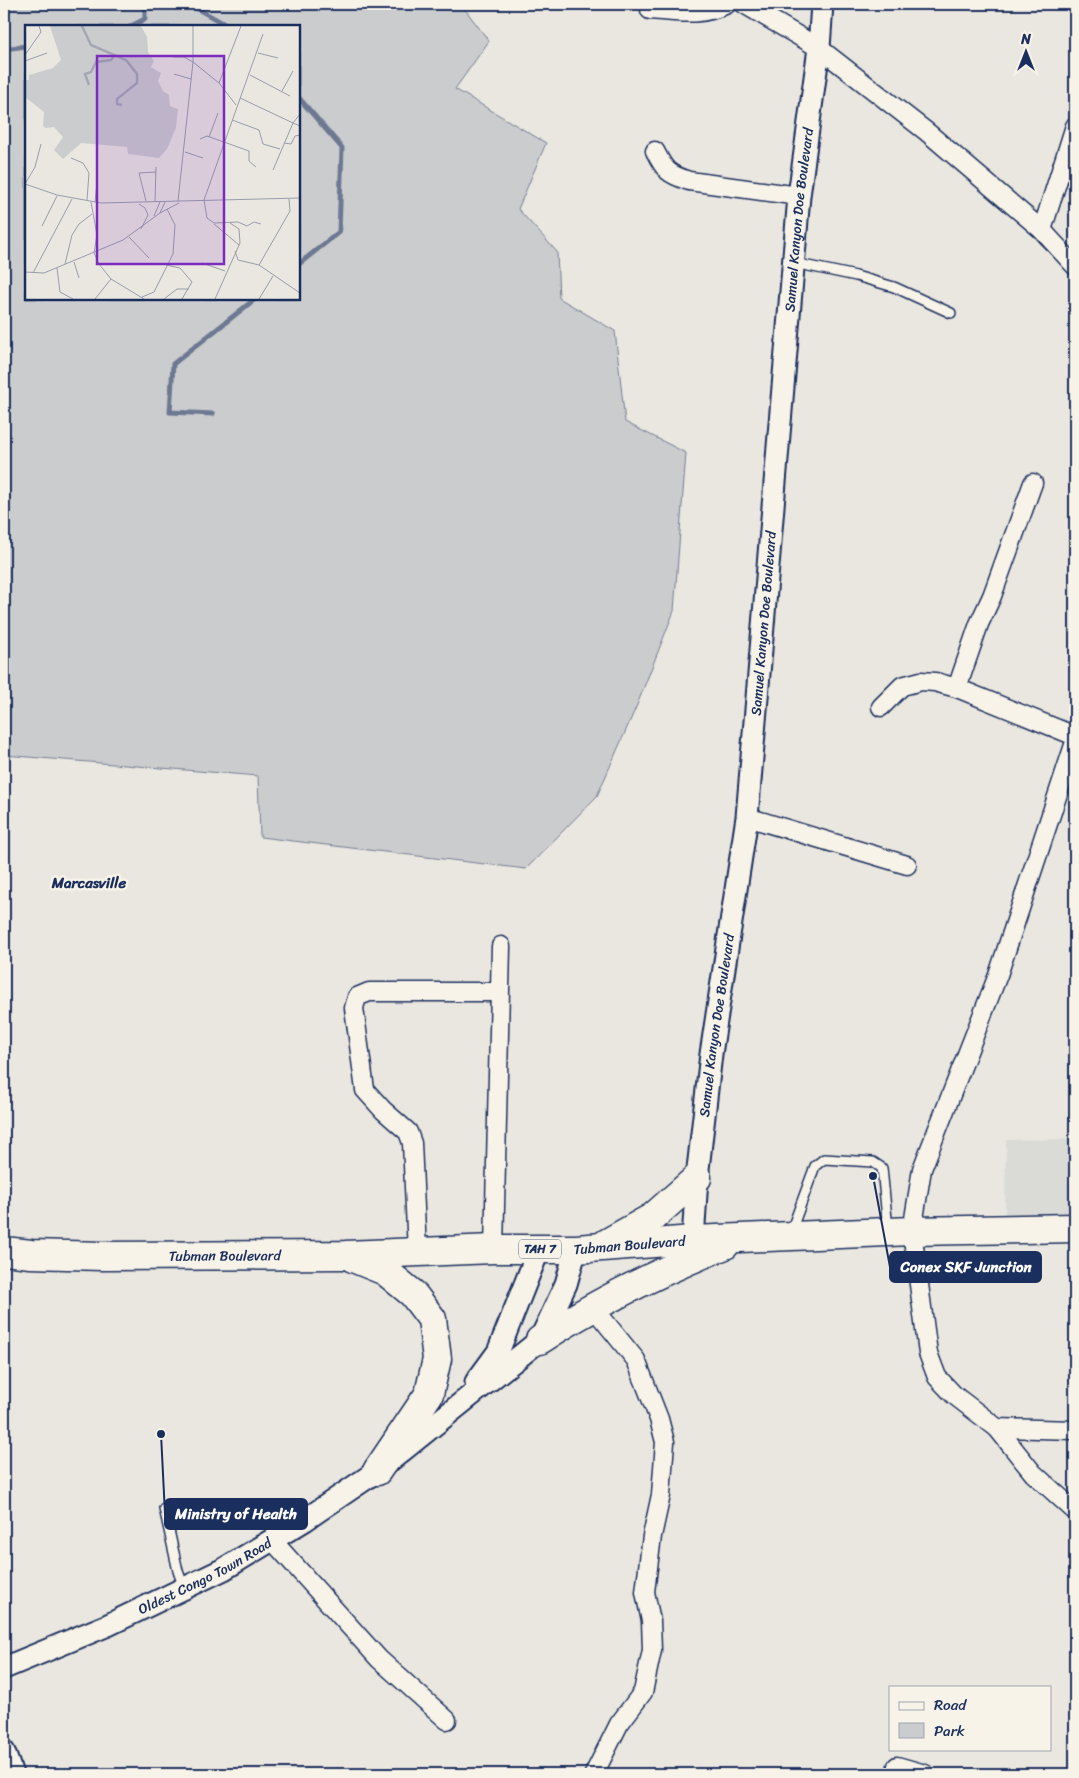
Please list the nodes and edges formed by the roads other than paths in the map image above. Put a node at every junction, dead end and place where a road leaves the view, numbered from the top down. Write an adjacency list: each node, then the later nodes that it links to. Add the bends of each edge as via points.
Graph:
1 (727, 4): 4 (street, via 701,13)
2 (744, 4): 5 (street)
3 (822, 4): 5 (street, Samuel Kanyon Doe Boulevard)
4 (650, 10)
5 (819, 48): 8 (street, Samuel Kanyon Doe Boulevard); 9 (street, via 927,132)
6 (1075, 126): 9 (street)
7 (655, 151): 8 (street, via 672,175 689,181)
8 (799, 196): 10 (street, Samuel Kanyon Doe Boulevard)
9 (1042, 230): 11 (street)
10 (794, 263): 12 (lane, via 894,287); 18 (street, Samuel Kanyon Doe Boulevard)
11 (1075, 266)
12 (951, 313)
13 (1033, 483): 14 (street, via 992,596 978,624)
14 (958, 688): 15 (street, via 921,681 902,686); 16 (street)
15 (881, 707)
16 (1075, 736)
17 (1075, 742): 24 (street, via 998,975)
18 (747, 817): 19 (street); 22 (street, Samuel Kanyon Doe Boulevard, via 711,1054)
19 (907, 865)
20 (501, 946): 21 (street)
21 (499, 992): 29 (street); 32 (street, via 369,992 357,997 354,1008 366,1090 408,1132 412,1143)
22 (697, 1178): 27 (street, Samuel Kanyon Doe Boulevard); 28 (highway, via 652,1217)
23 (1075, 1228): 24 (highway, Tubman Boulevard / TAH 7)
24 (900, 1231): 25 (highway, Tubman Boulevard / TAH 7); 25 (lane, via 882,1168 872,1162 824,1159 815,1166); 37 (street, via 928,1353 937,1377 954,1395)
25 (790, 1236): 26 (highway, Tubman Boulevard / TAH 7)
26 (742, 1238): 27 (highway, Tubman Boulevard / TAH 7); 34 (highway, via 654,1275)
27 (693, 1240): 28 (highway, Tubman Boulevard / TAH 7)
28 (588, 1248): 30 (highway, Tubman Boulevard / TAH 7); 35 (street, via 566,1284)
29 (494, 1249): 30 (highway, Tubman Boulevard / TAH 7); 32 (highway, Tubman Boulevard / TAH 7)
30 (539, 1249): 36 (street, via 498,1352)
31 (4, 1252): 33 (highway, Tubman Boulevard / TAH 7, via 102,1256)
32 (418, 1252): 33 (highway, Tubman Boulevard / TAH 7)
33 (345, 1255): 39 (highway, via 386,1272 412,1294 432,1319 437,1359 429,1394)
34 (593, 1307): 35 (highway); 49 (street, via 636,1360 665,1442 661,1495 645,1592 652,1621 652,1650 644,1692 618,1724)
35 (540, 1340): 36 (street, Oldest Congo Town Road)
36 (462, 1403): 39 (street, Oldest Congo Town Road)
37 (997, 1428): 38 (street); 41 (street, via 1033,1473)
38 (1075, 1430)
39 (377, 1471): 42 (street, Oldest Congo Town Road)
40 (164, 1508): 43 (lane)
41 (1075, 1511)
42 (272, 1540): 43 (street, Oldest Congo Town Road); 45 (street, via 379,1659)
43 (184, 1588): 44 (street, Oldest Congo Town Road)
44 (4, 1668)
45 (447, 1720)
46 (4, 1752): 48 (street)
47 (897, 1766): 50 (street)
48 (12, 1774)
49 (594, 1774)
50 (925, 1774)

